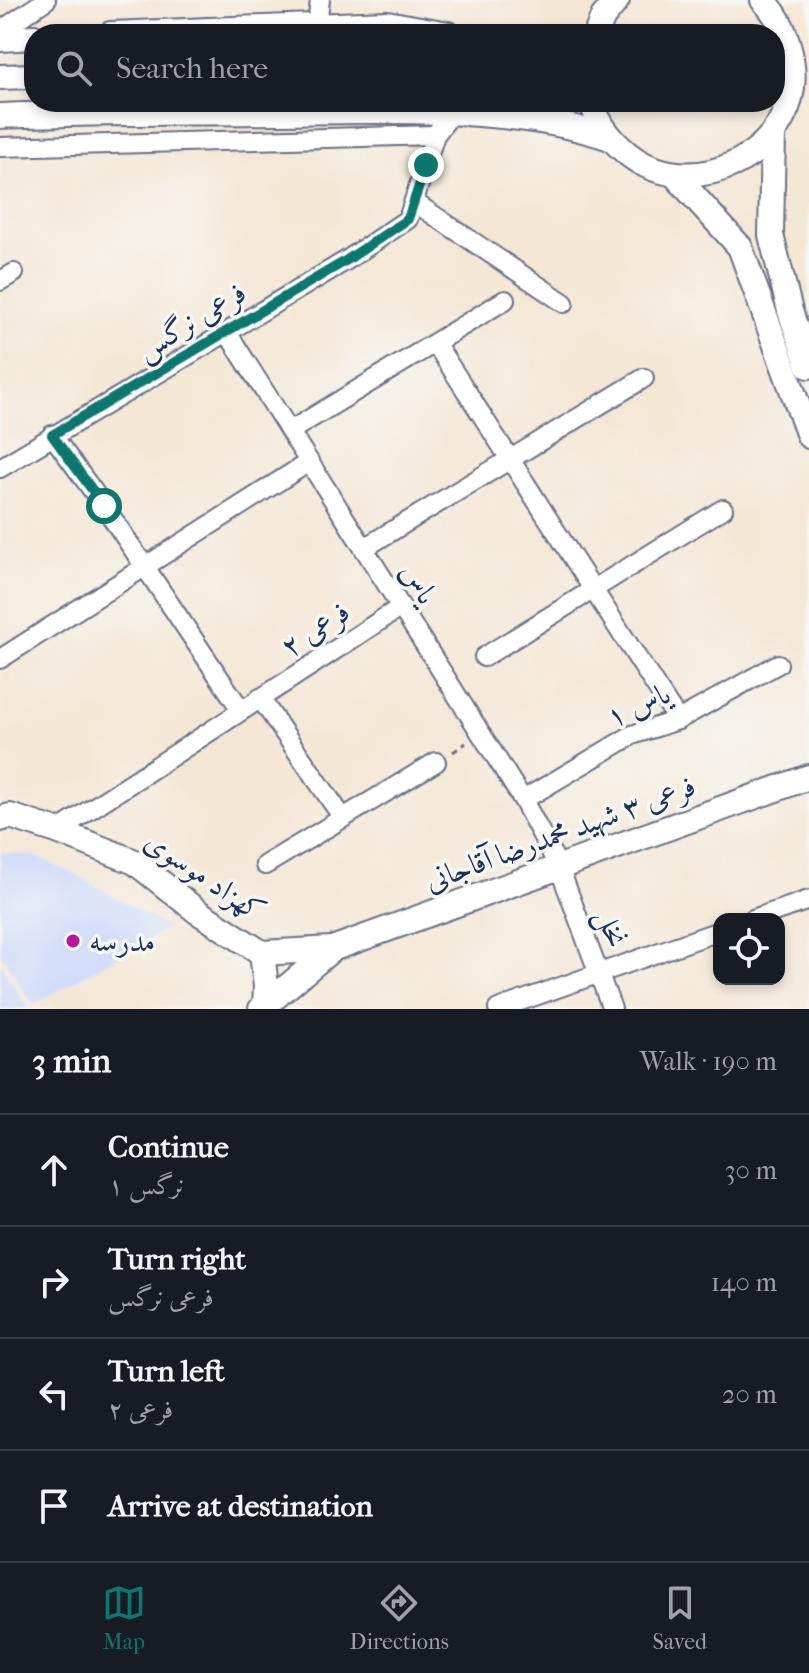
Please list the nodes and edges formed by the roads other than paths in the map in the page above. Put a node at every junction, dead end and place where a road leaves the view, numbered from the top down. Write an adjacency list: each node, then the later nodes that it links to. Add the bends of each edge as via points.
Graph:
1 (46, 0): 8 (street)
2 (320, 0): 4 (street)
3 (763, 0): 7 (street)
4 (317, 24)
5 (352, 24): 6 (street)
6 (393, 24)
7 (780, 24)
8 (0, 31)
9 (785, 33): 12 (street)
10 (24, 38): 11 (street)
11 (0, 39)
12 (801, 71): 20 (street)
13 (24, 76): 14 (street)
14 (0, 77)
15 (287, 112): 19 (street)
16 (406, 112): 18 (street)
17 (597, 112): 22 (street)
18 (452, 113): 21 (street); 22 (street, via 569,125)
19 (0, 116)
20 (773, 134): 24 (street, via 745,159 723,169); 30 (street, via 771,235)
21 (435, 135): 23 (street); 25 (street)
22 (610, 138): 24 (street, via 628,155)
23 (0, 147)
24 (674, 174): 34 (street, via 740,247)
25 (411, 210): 27 (street); 28 (street, فرعی نرگس, via 347,260)
26 (505, 300): 29 (street)
27 (564, 303)
28 (227, 332): 32 (street, یاس); 33 (street, فرعی نرگس)
29 (435, 343): 32 (street); 35 (street)
30 (809, 366)
31 (644, 378): 35 (street)
32 (290, 431): 36 (street, یاس)
33 (52, 435): 37 (street, فرعی نرگس); 40 (street)
34 (809, 436)
35 (511, 459): 39 (street); 41 (street)
36 (309, 462): 39 (street, یاس); 40 (street)
37 (0, 468)
38 (723, 509): 41 (street)
39 (364, 548): 42 (street, یاس)
40 (143, 567): 44 (street); 47 (street)
41 (591, 590): 43 (street); 48 (street)
42 (401, 607): 46 (street, فرعی ۲); 51 (street, یاس)
43 (484, 657)
44 (0, 659)
45 (778, 664): 48 (street, یاس ۱)
46 (260, 698): 47 (street, فرعی ۲); 52 (street)
47 (241, 710): 54 (street, فرعی ۲)
48 (678, 720): 51 (street, یاس ۱, via 632,735)
49 (436, 762): 52 (street)
50 (809, 777): 56 (street, فرعی ۳ شهید محمدرضا آقاجانی)
51 (523, 800): 56 (street, یاس)
52 (343, 818): 55 (street)
53 (0, 819): 54 (street, کهزاد موسوی, via 10,816)
54 (57, 831): 61 (street, کهزاد موسوی, via 135,862)
55 (265, 865)
56 (559, 867): 60 (street, فرعی ۳ شهید محمدرضا آقاجانی); 62 (street, نخل)
57 (809, 900): 58 (street)
58 (771, 913)
59 (713, 933): 62 (street)
60 (332, 949): 61 (street, کهزاد موسوی); 63 (street)
61 (262, 953): 63 (street)
62 (599, 972): 64 (street); 65 (street, نخل)
63 (263, 1007)
64 (498, 1009)
65 (612, 1009)

